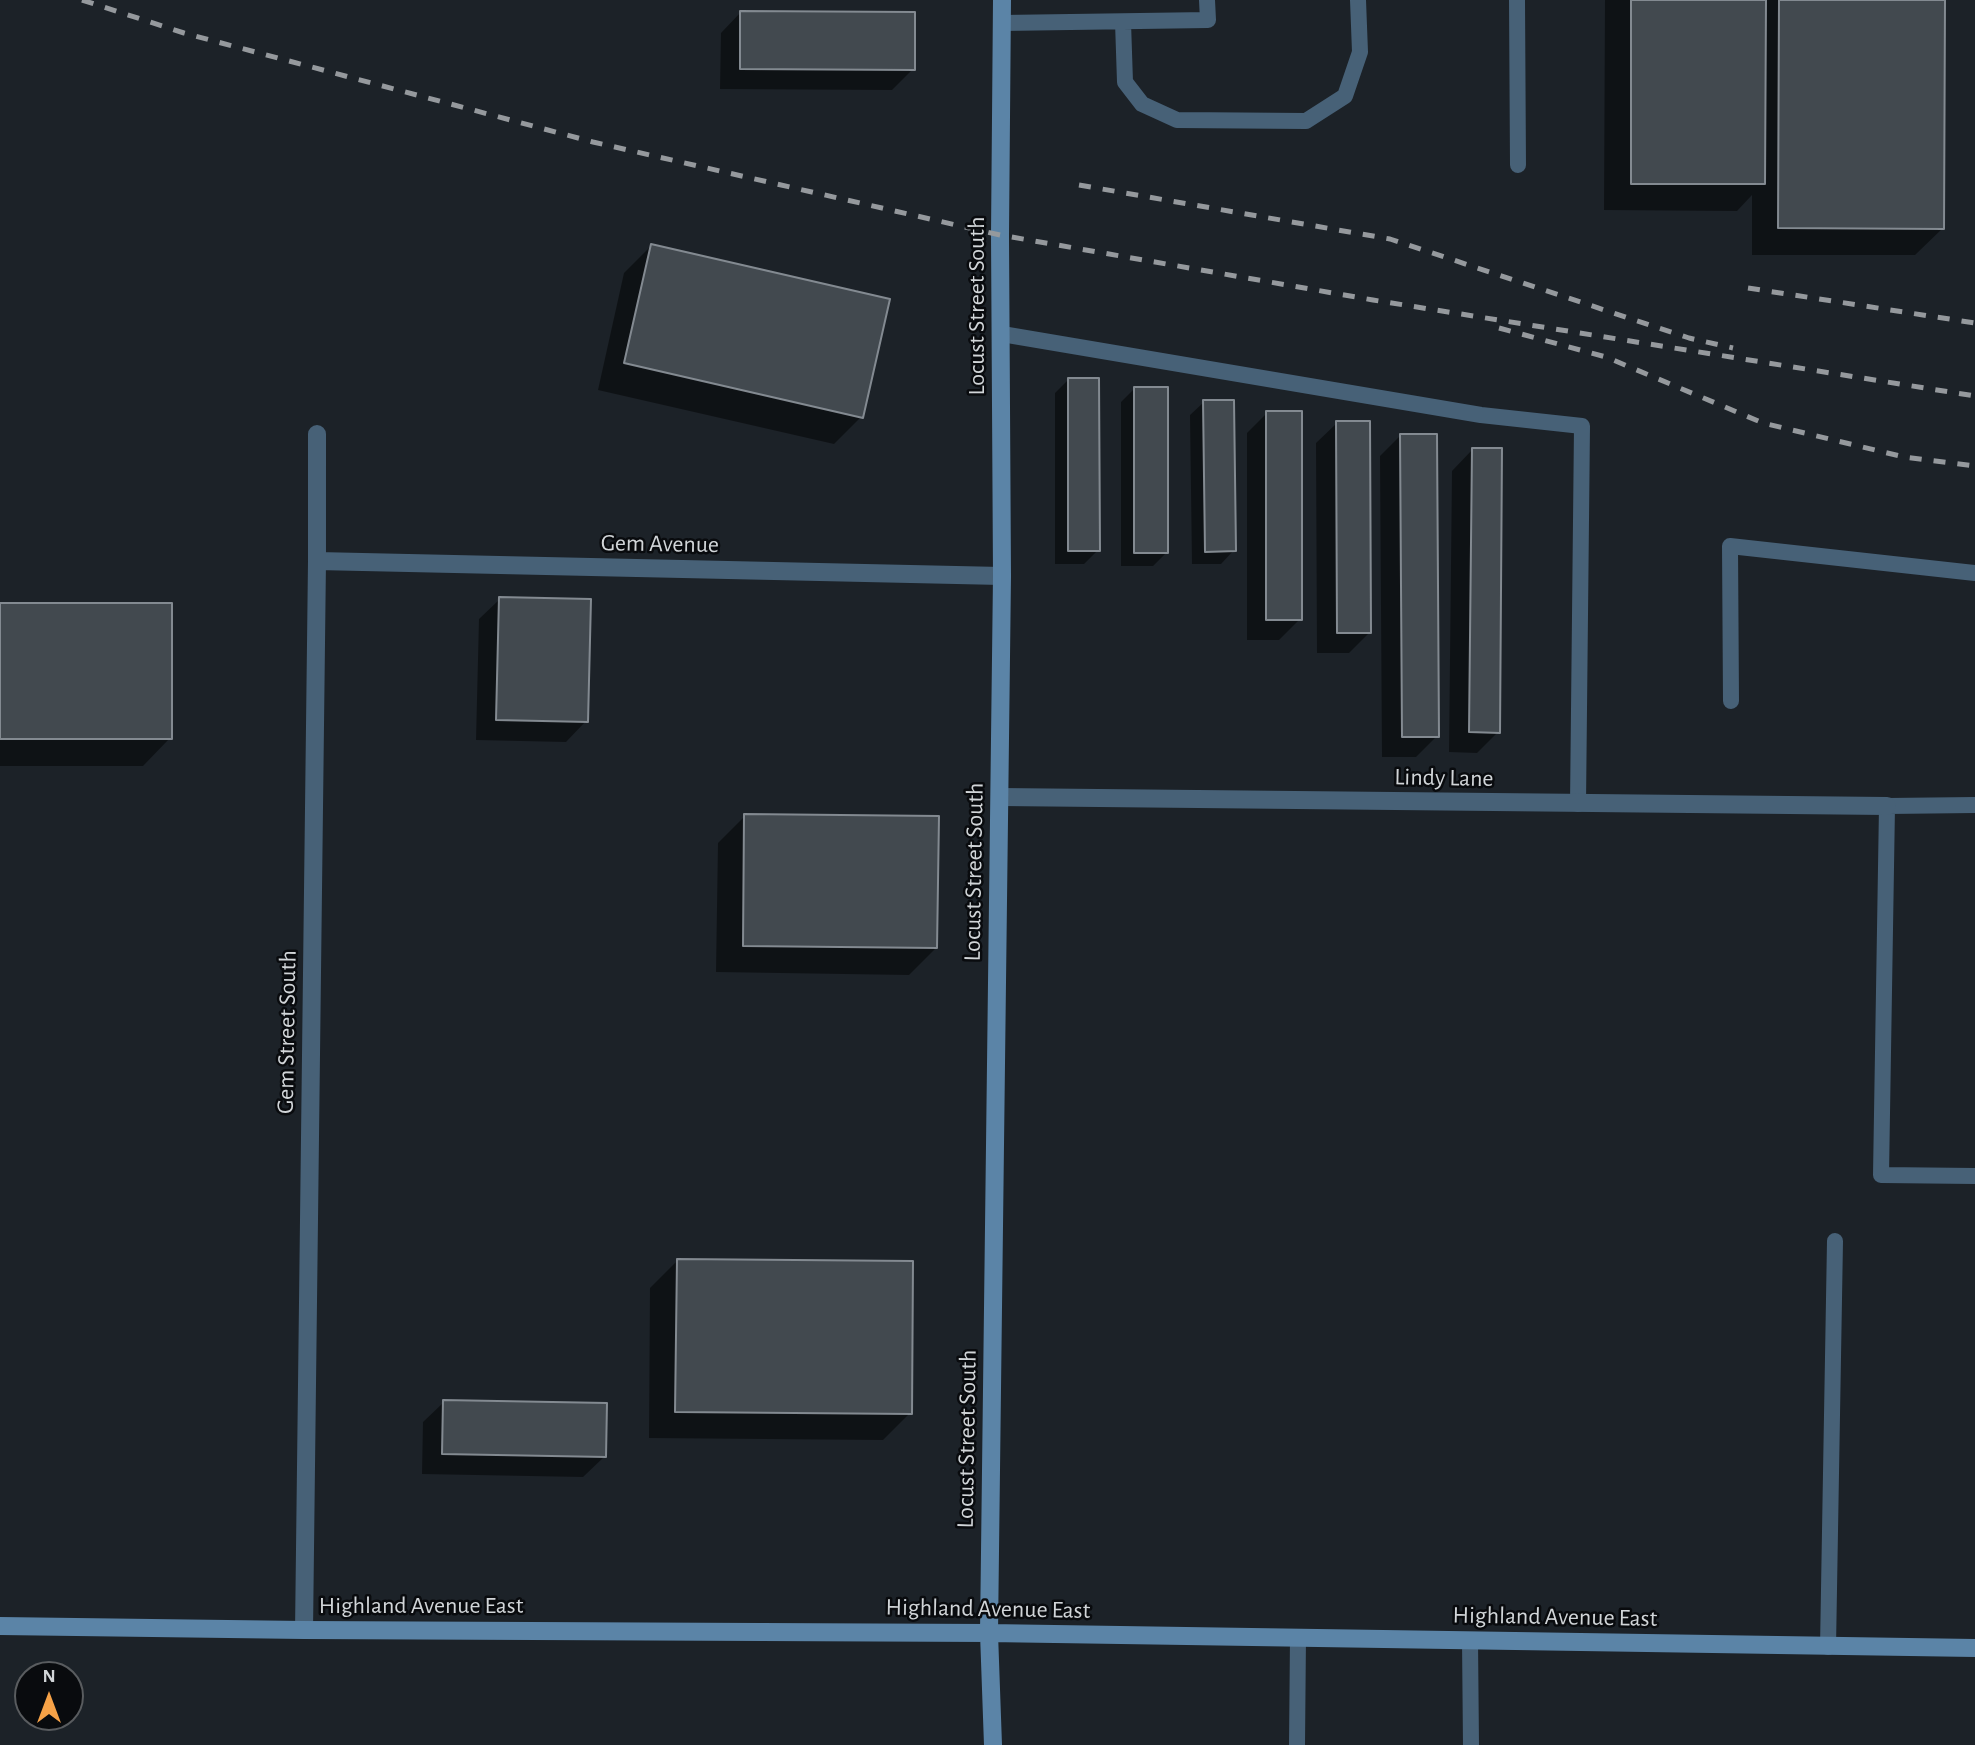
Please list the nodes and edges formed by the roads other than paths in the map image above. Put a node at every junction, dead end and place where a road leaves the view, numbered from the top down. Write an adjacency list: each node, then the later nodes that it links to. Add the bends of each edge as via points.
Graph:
1 (1002, 0): 6 (street, Locust Street South)
2 (1207, 0): 5 (lane, via 1208,20)
3 (1358, 0): 5 (lane, via 1360,52 1345,96 1306,121 1177,120 1142,104 1125,82)
4 (1517, 0): 7 (lane)
5 (1123, 22): 6 (lane)
6 (1002, 23): 8 (street, Locust Street South)
7 (1518, 165)
8 (1002, 334): 12 (street, Locust Street South); 15 (lane, via 1481,415 1582,426)
9 (317, 434): 10 (street, Gem Street South)
10 (317, 561): 12 (street, Gem Avenue); 21 (street, Gem Street South)
11 (1975, 573): 13 (lane, via 1730,546)
12 (1003, 576): 14 (street, Locust Street South)
13 (1731, 701)
14 (1000, 797): 15 (street, Lindy Lane); 22 (street, Locust Street South)
15 (1578, 804): 17 (street, Lindy Lane)
16 (1975, 805): 17 (lane)
17 (1887, 806): 18 (lane, via 1881,1175)
18 (1975, 1176)
19 (1835, 1241): 25 (lane)
20 (0, 1626): 21 (street, Highland Avenue East)
21 (304, 1630): 22 (street, Highland Avenue East)
22 (989, 1633): 23 (street, Highland Avenue East); 27 (street, Locust Street South)
23 (1298, 1637): 24 (street, Highland Avenue East); 28 (lane)
24 (1470, 1640): 25 (street, Highland Avenue East); 29 (lane)
25 (1828, 1647): 26 (street, Highland Avenue East)
26 (1975, 1648)
27 (993, 1745)
28 (1297, 1745)
29 (1471, 1745)

